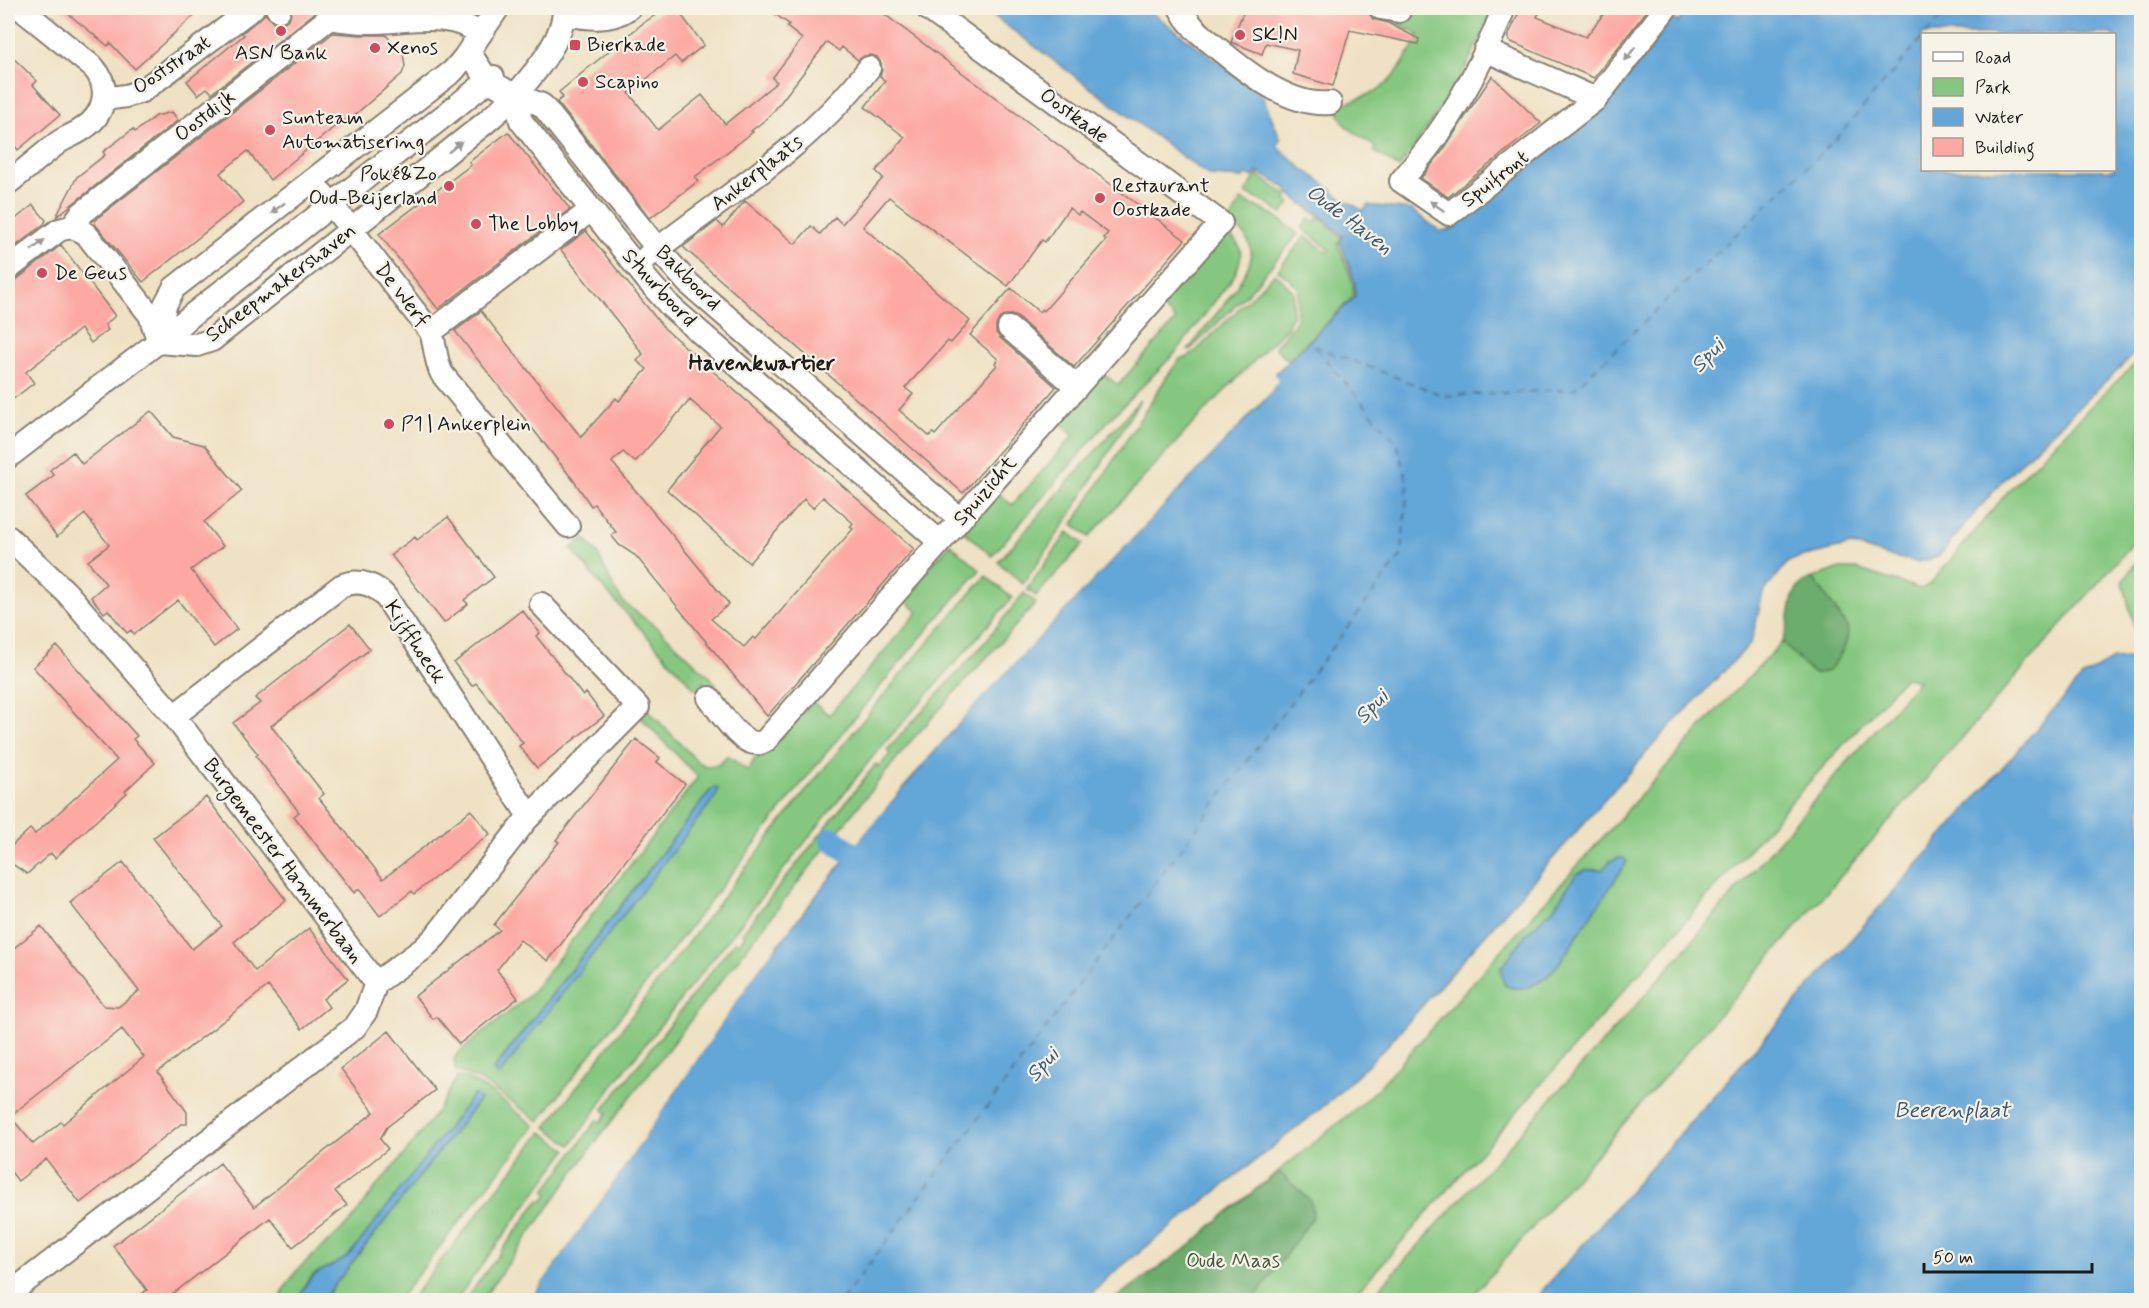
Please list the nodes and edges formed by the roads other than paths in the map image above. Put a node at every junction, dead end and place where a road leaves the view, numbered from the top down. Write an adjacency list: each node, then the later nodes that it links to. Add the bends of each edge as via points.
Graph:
1 (20, 8): 16 (street, via 94,68 104,85)
2 (253, 8): 16 (street, Ooststraat, via 142,91)
3 (498, 8): 11 (street)
4 (629, 8): 9 (street, via 609,18)
5 (927, 8): 23 (street, Oostkade)
6 (1180, 8): 18 (street, via 1195,29 1270,85 1300,100)
7 (1504, 8): 12 (street, Spuifront)
8 (1666, 8): 17 (street, Spuifront, one-way to 17)
9 (564, 11): 15 (street, Scheepmakershaven, via 556,40)
10 (336, 13): 11 (street, via 365,22 448,19 469,26); 24 (street, Oostdijk, via 299,34 81,214)
11 (474, 43): 14 (street); 19 (street, via 453,71)
12 (1485, 50): 17 (street); 17 (street, Spuifront, one-way to 12, via 1449,214 1401,181 1444,125)
13 (869, 68): 26 (street, Ankerplaats, via 844,99 805,136)
14 (491, 78): 15 (street); 21 (street, Scheepmakershaven)
15 (515, 95): 22 (street, Stuurboord, via 521,121); 25 (street, Scheepmakershaven, one-way to 15); 26 (street, Bakboord, via 542,105)
16 (104, 99): 20 (street, Ooststraat, via 86,127 61,141)
17 (1596, 99)
18 (1330, 103)
19 (312, 181): 21 (street, De Werf); 31 (street, one-way to 31, via 174,288 165,305)
20 (8, 183)
21 (331, 204): 25 (street, De Werf); 31 (street, Scheepmakershaven)
22 (591, 210): 27 (street, Stuurboord); 30 (street)
23 (1221, 223): 34 (street, Spuizicht)
24 (71, 227): 28 (street, Oostdijk, one-way to 24, via 56,232); 31 (street, via 87,235 150,315)
25 (352, 230): 30 (street, De Werf); 31 (street, Scheepmakershaven, via 212,340 197,345)
26 (657, 248): 27 (street, Ankerplaats); 32 (street, Bakboord, via 688,283)
27 (635, 266): 33 (street, Stuurboord, via 671,307)
28 (8, 269)
29 (1009, 328): 34 (street)
30 (431, 332): 39 (street, De Werf, via 442,374)
31 (158, 342): 35 (street)
32 (764, 348): 33 (street); 36 (street, Bakboord)
33 (745, 370): 37 (street, Stuurboord)
34 (1077, 387): 38 (street, Spuizicht)
35 (8, 457)
36 (892, 459): 37 (street); 38 (street, Bakboord)
37 (872, 482): 41 (street, Stuurboord)
38 (960, 519): 41 (street, Spuizicht)
39 (568, 526)
40 (8, 537): 44 (street, Burgemeester Hammerbaan, via 67,593)
41 (940, 542): 43 (street, Spuizicht, via 762,743 742,737)
42 (541, 604): 45 (street, via 638,707)
43 (709, 698)
44 (174, 716): 45 (street, Kijffhoeck, via 341,586 364,584 382,592 388,600); 46 (street, Burgemeester Hammerbaan)
45 (529, 816): 46 (street, via 436,936)
46 (376, 983): 47 (street, Burgemeester Hammerbaan, via 366,1011 355,1027)
47 (8, 1295)

